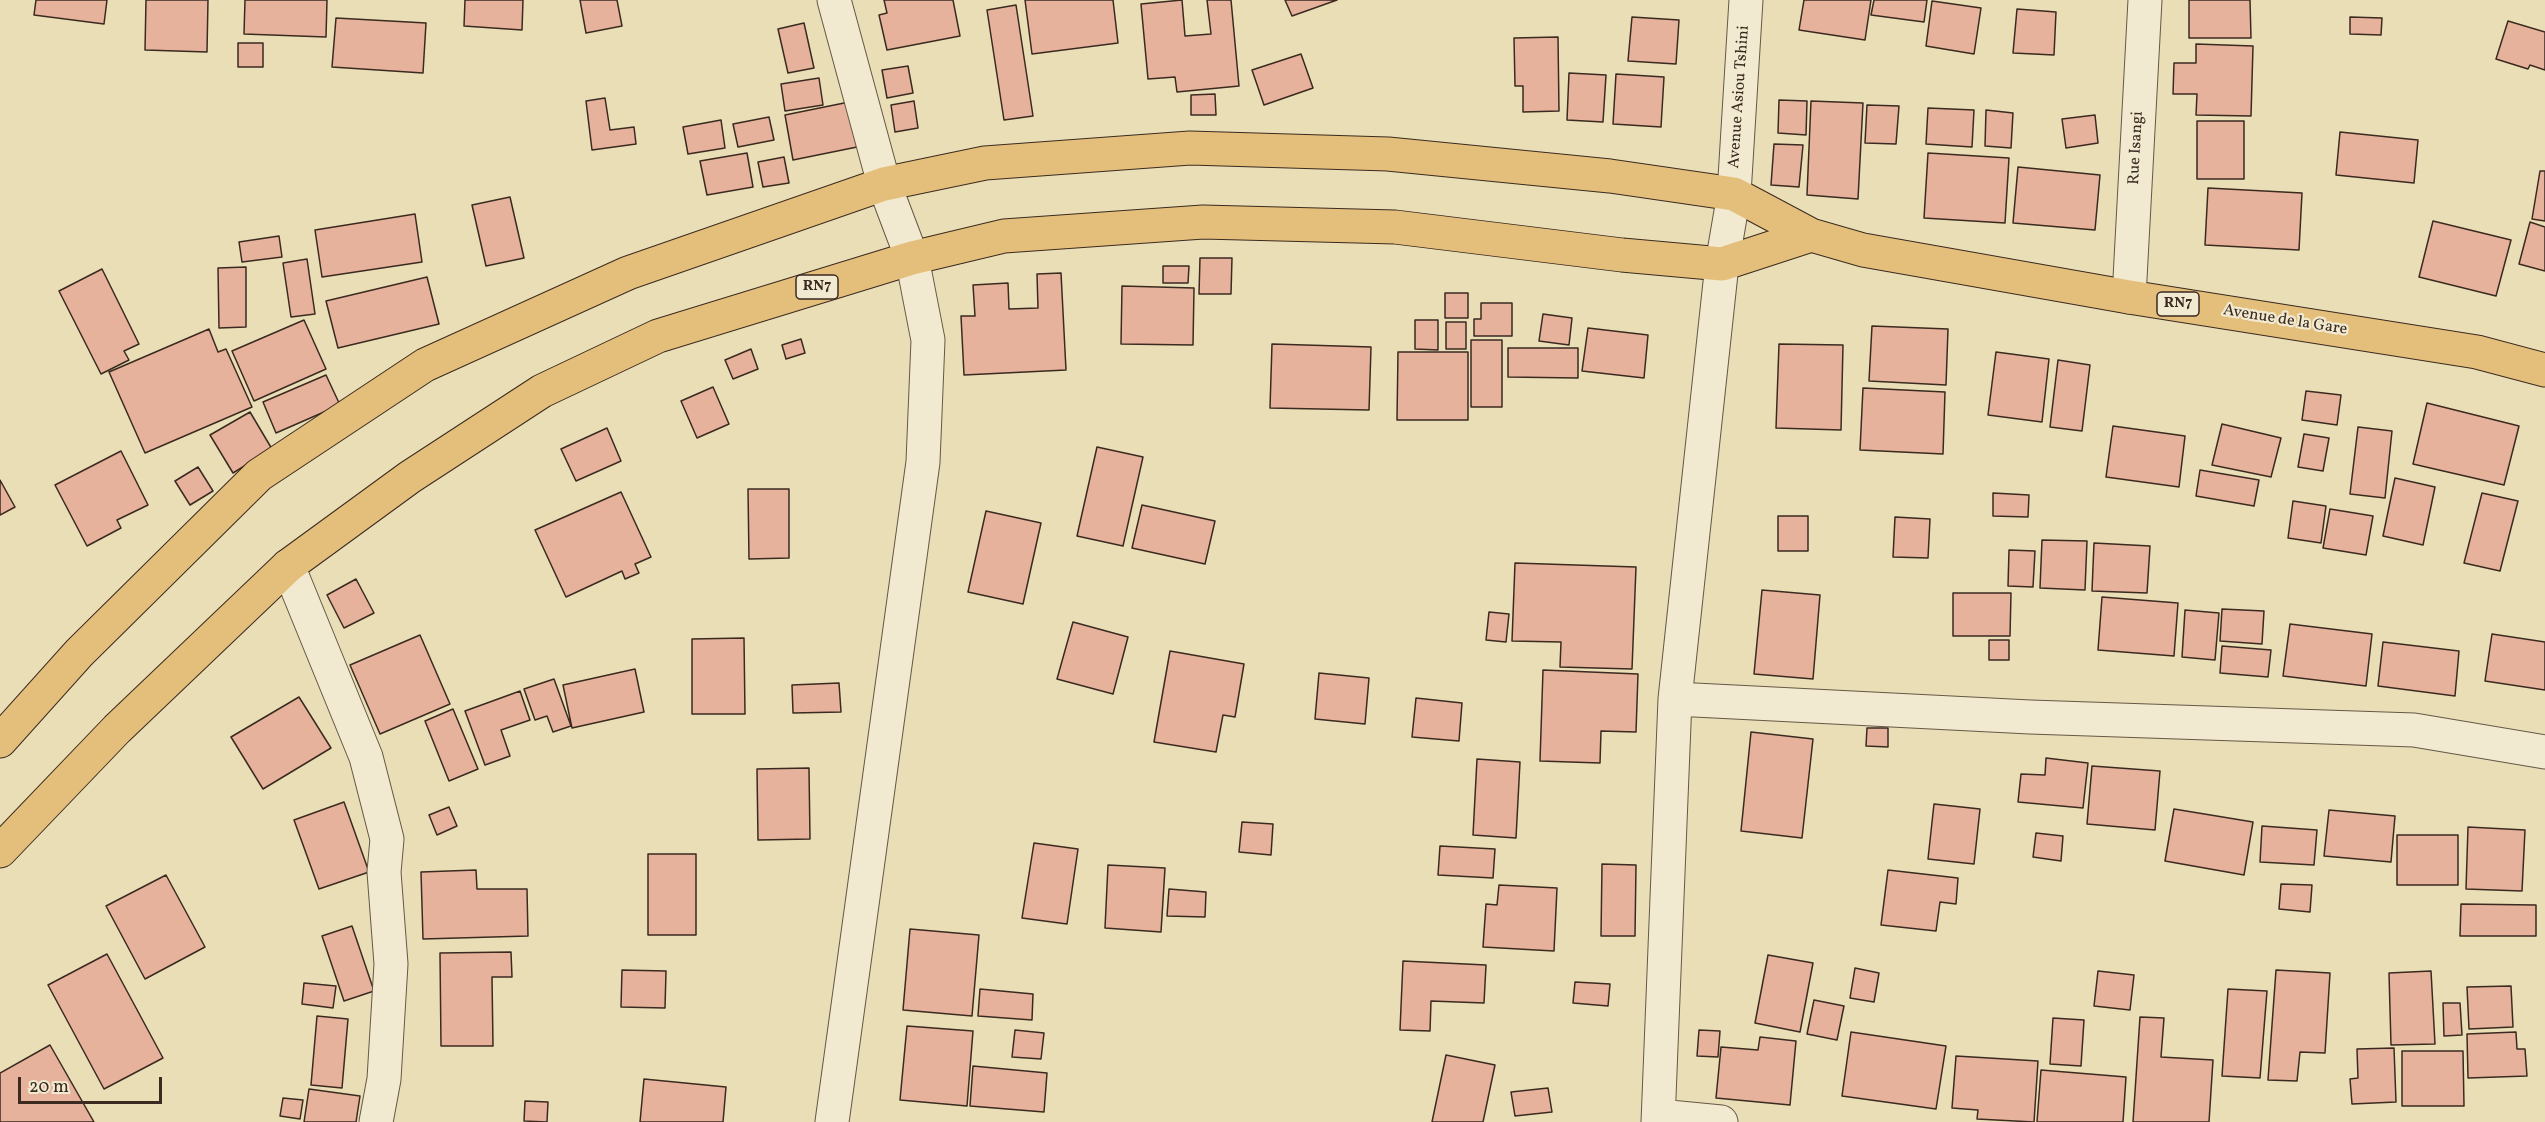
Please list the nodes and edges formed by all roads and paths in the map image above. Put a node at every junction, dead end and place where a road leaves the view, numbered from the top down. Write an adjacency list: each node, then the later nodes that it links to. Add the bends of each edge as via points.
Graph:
1 (834, 0): 4 (street)
2 (1746, 0): 5 (street, Avenue Asiou Tshini)
3 (2145, 0): 9 (street, Rue Isangi)
4 (884, 184): 5 (main road, RN7, via 985,163 1190,148 1388,154 1610,176); 7 (street); 13 (main road, RN7, via 628,273 425,365 258,475 79,653)
5 (1734, 194): 6 (main road, RN7); 8 (street, Avenue Asiou Tshini)
6 (1811, 235): 8 (main road, RN7); 9 (main road, Avenue de la Gare / RN7, via 1863,250)
7 (912, 258): 8 (main road, RN7, via 1004,236 1203,222 1395,227); 11 (main road, RN7, via 658,336 542,391 410,477); 18 (street, via 928,340 923,462)
8 (1722, 264): 12 (street, Avenue Asiou Tshini)
9 (2129, 297): 10 (main road, Avenue de la Gare / RN7, via 2477,352)
10 (2545, 370)
11 (288, 566): 15 (main road, RN7, via 117,729); 17 (street, via 366,757 387,839 384,872 391,964 384,1079)
12 (1675, 699): 14 (street, via 2030,717 2414,730); 16 (street, Avenue Asiou Tshini)
13 (0, 741)
14 (2545, 752)
15 (0, 851)
16 (1659, 1119): 19 (street)
17 (376, 1122)
18 (832, 1122)
19 (1721, 1122)

